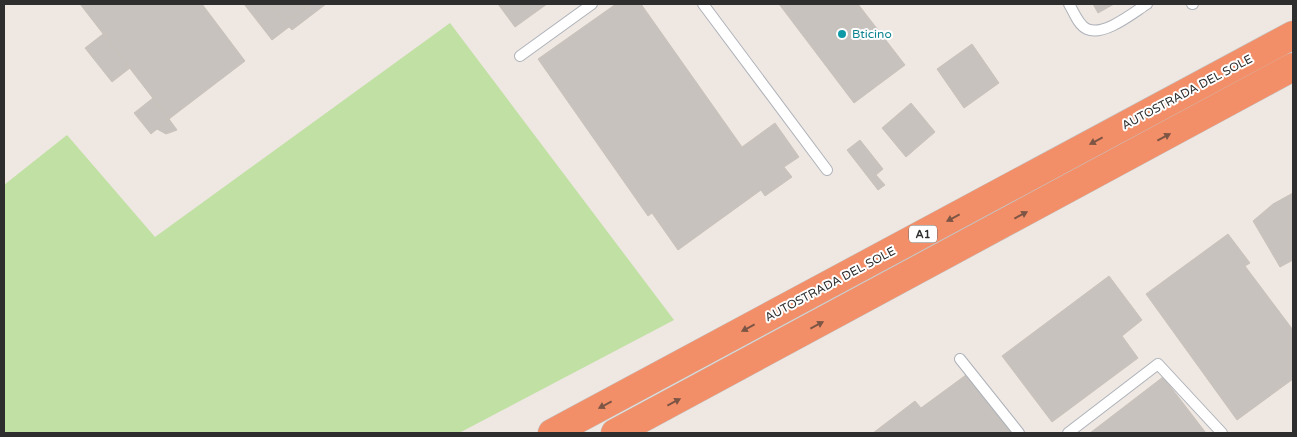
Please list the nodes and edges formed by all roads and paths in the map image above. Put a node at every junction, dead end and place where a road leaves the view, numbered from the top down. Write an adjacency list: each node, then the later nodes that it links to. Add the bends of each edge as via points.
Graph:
1 (592, 4): 6 (lane)
2 (703, 4): 8 (lane)
3 (1069, 4): 4 (lane, via 1087,29 1098,30 1112,26)
4 (1147, 4)
5 (1293, 35): 10 (highway, AUTOSTRADA DEL SOLE / A1, one-way to 10)
6 (520, 56)
7 (1293, 67): 11 (highway, A1, one-way to 7)
8 (827, 170)
9 (960, 358): 12 (lane)
10 (552, 433)
11 (615, 433)
12 (1019, 433)
13 (1068, 433): 14 (lane, via 1158,364)
14 (1222, 433)

